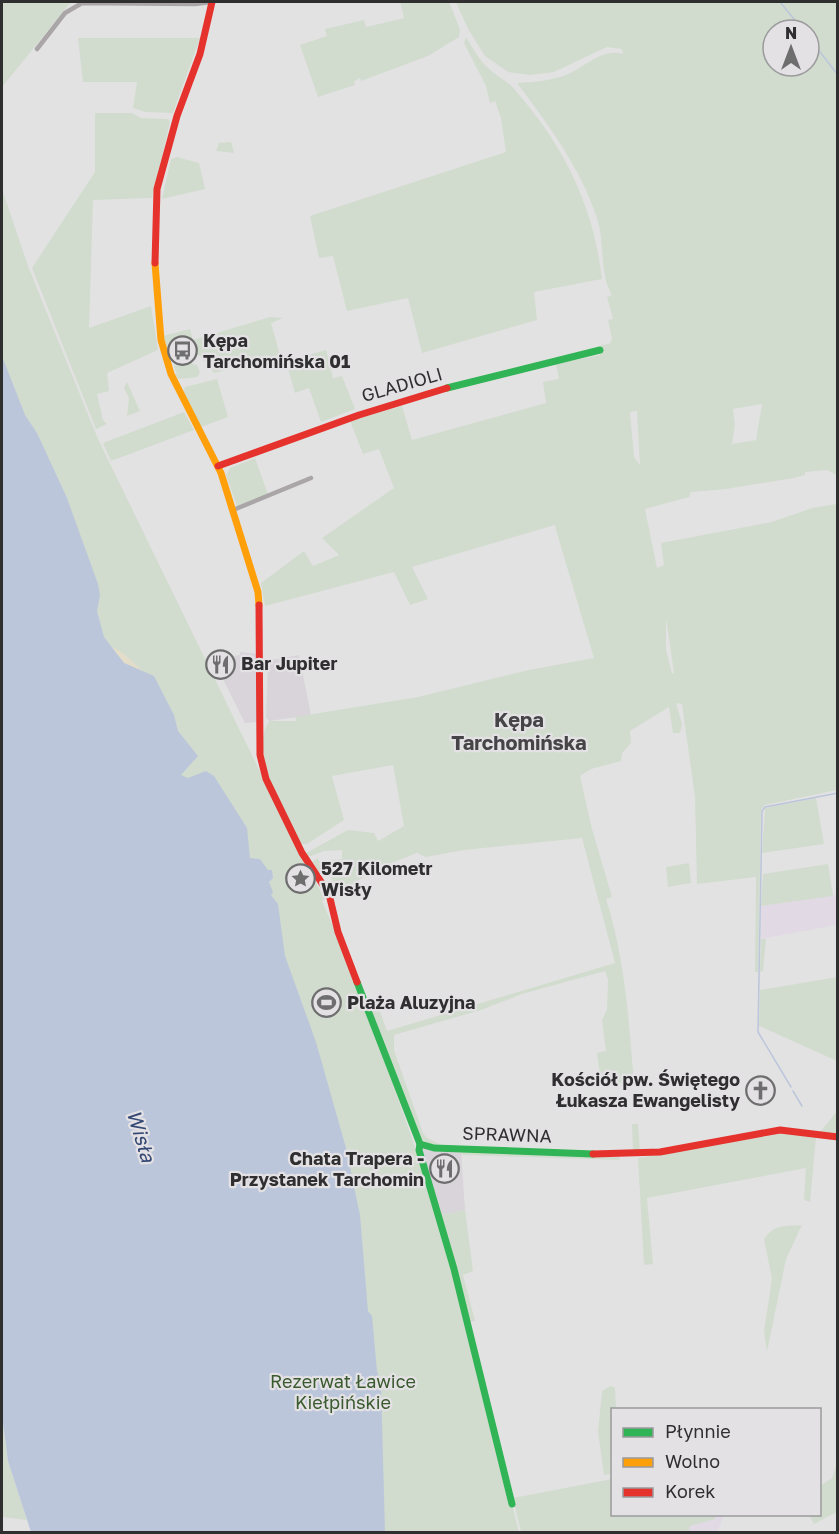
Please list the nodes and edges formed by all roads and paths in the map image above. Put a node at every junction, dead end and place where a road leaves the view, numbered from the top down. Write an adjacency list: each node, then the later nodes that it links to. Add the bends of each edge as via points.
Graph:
1 (212, 2): 2 (street, via 82,3 65,13); 4 (street, via 200,54 177,116 157,189 154,248 156,300 165,354 175,385)
2 (37, 49)
3 (600, 350): 4 (street, GLADIOLI, via 536,363 370,410)
4 (218, 466): 6 (street)
5 (311, 478): 6 (street)
6 (233, 510): 8 (street, via 258,592 261,767 302,853 329,894 332,914)
7 (837, 1137): 8 (street, SPRAWNA, via 780,1130 626,1155 434,1148)
8 (420, 1144): 9 (street, via 418,1150 454,1269)
9 (512, 1504)

